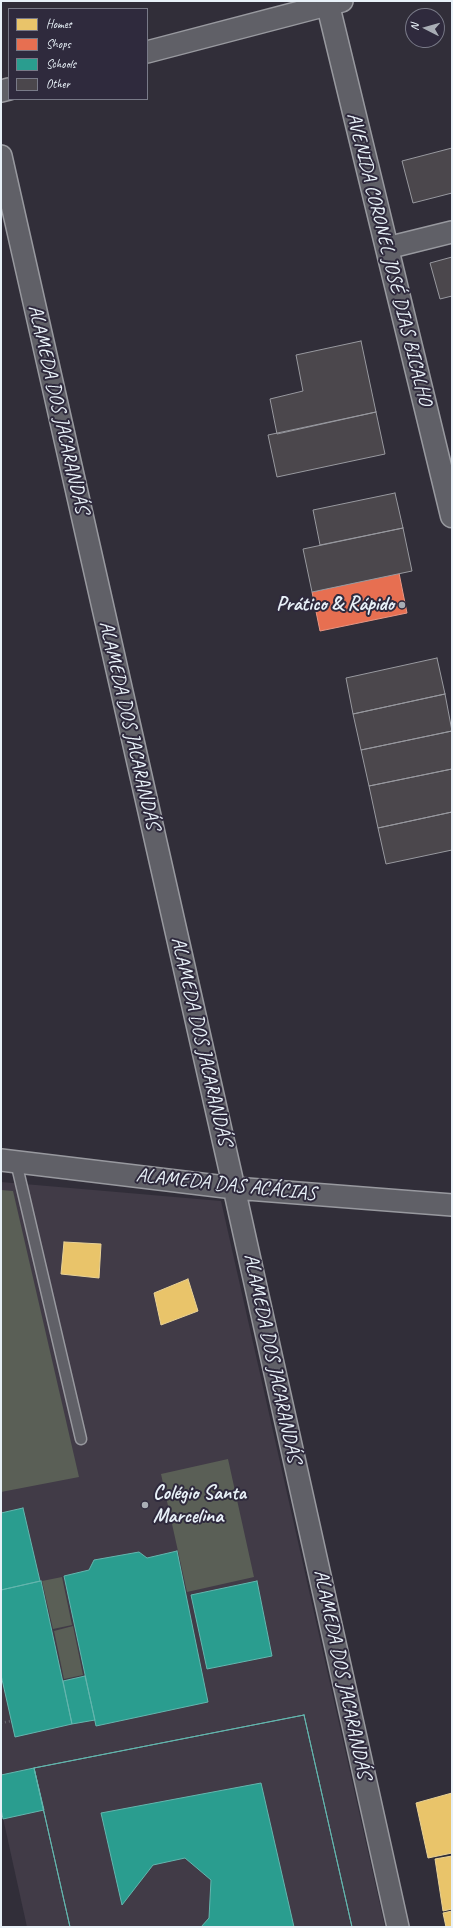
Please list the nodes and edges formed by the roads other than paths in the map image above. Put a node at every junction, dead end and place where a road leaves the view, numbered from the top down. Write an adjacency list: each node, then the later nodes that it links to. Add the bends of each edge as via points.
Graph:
1 (332, 2): 2 (street); 5 (street, AVENIDA CORONEL JOSÉ DIAS BICALHO)
2 (148, 52)
3 (1, 156): 9 (street, ALAMEDA DOS JACARANDÁS)
4 (452, 232): 5 (street)
5 (387, 248): 6 (street, AVENIDA CORONEL JOSÉ DIAS BICALHO)
6 (448, 479): 7 (street, AVENIDA CORONEL JOSÉ DIAS BICALHO)
7 (452, 516)
8 (9, 1161): 9 (street, ALAMEDA DAS ACÁCIAS); 11 (lane)
9 (234, 1188): 10 (street, ALAMEDA DAS ACÁCIAS); 12 (street, ALAMEDA DOS JACARANDÁS)
10 (452, 1206)
11 (81, 1439)
12 (398, 1927)

